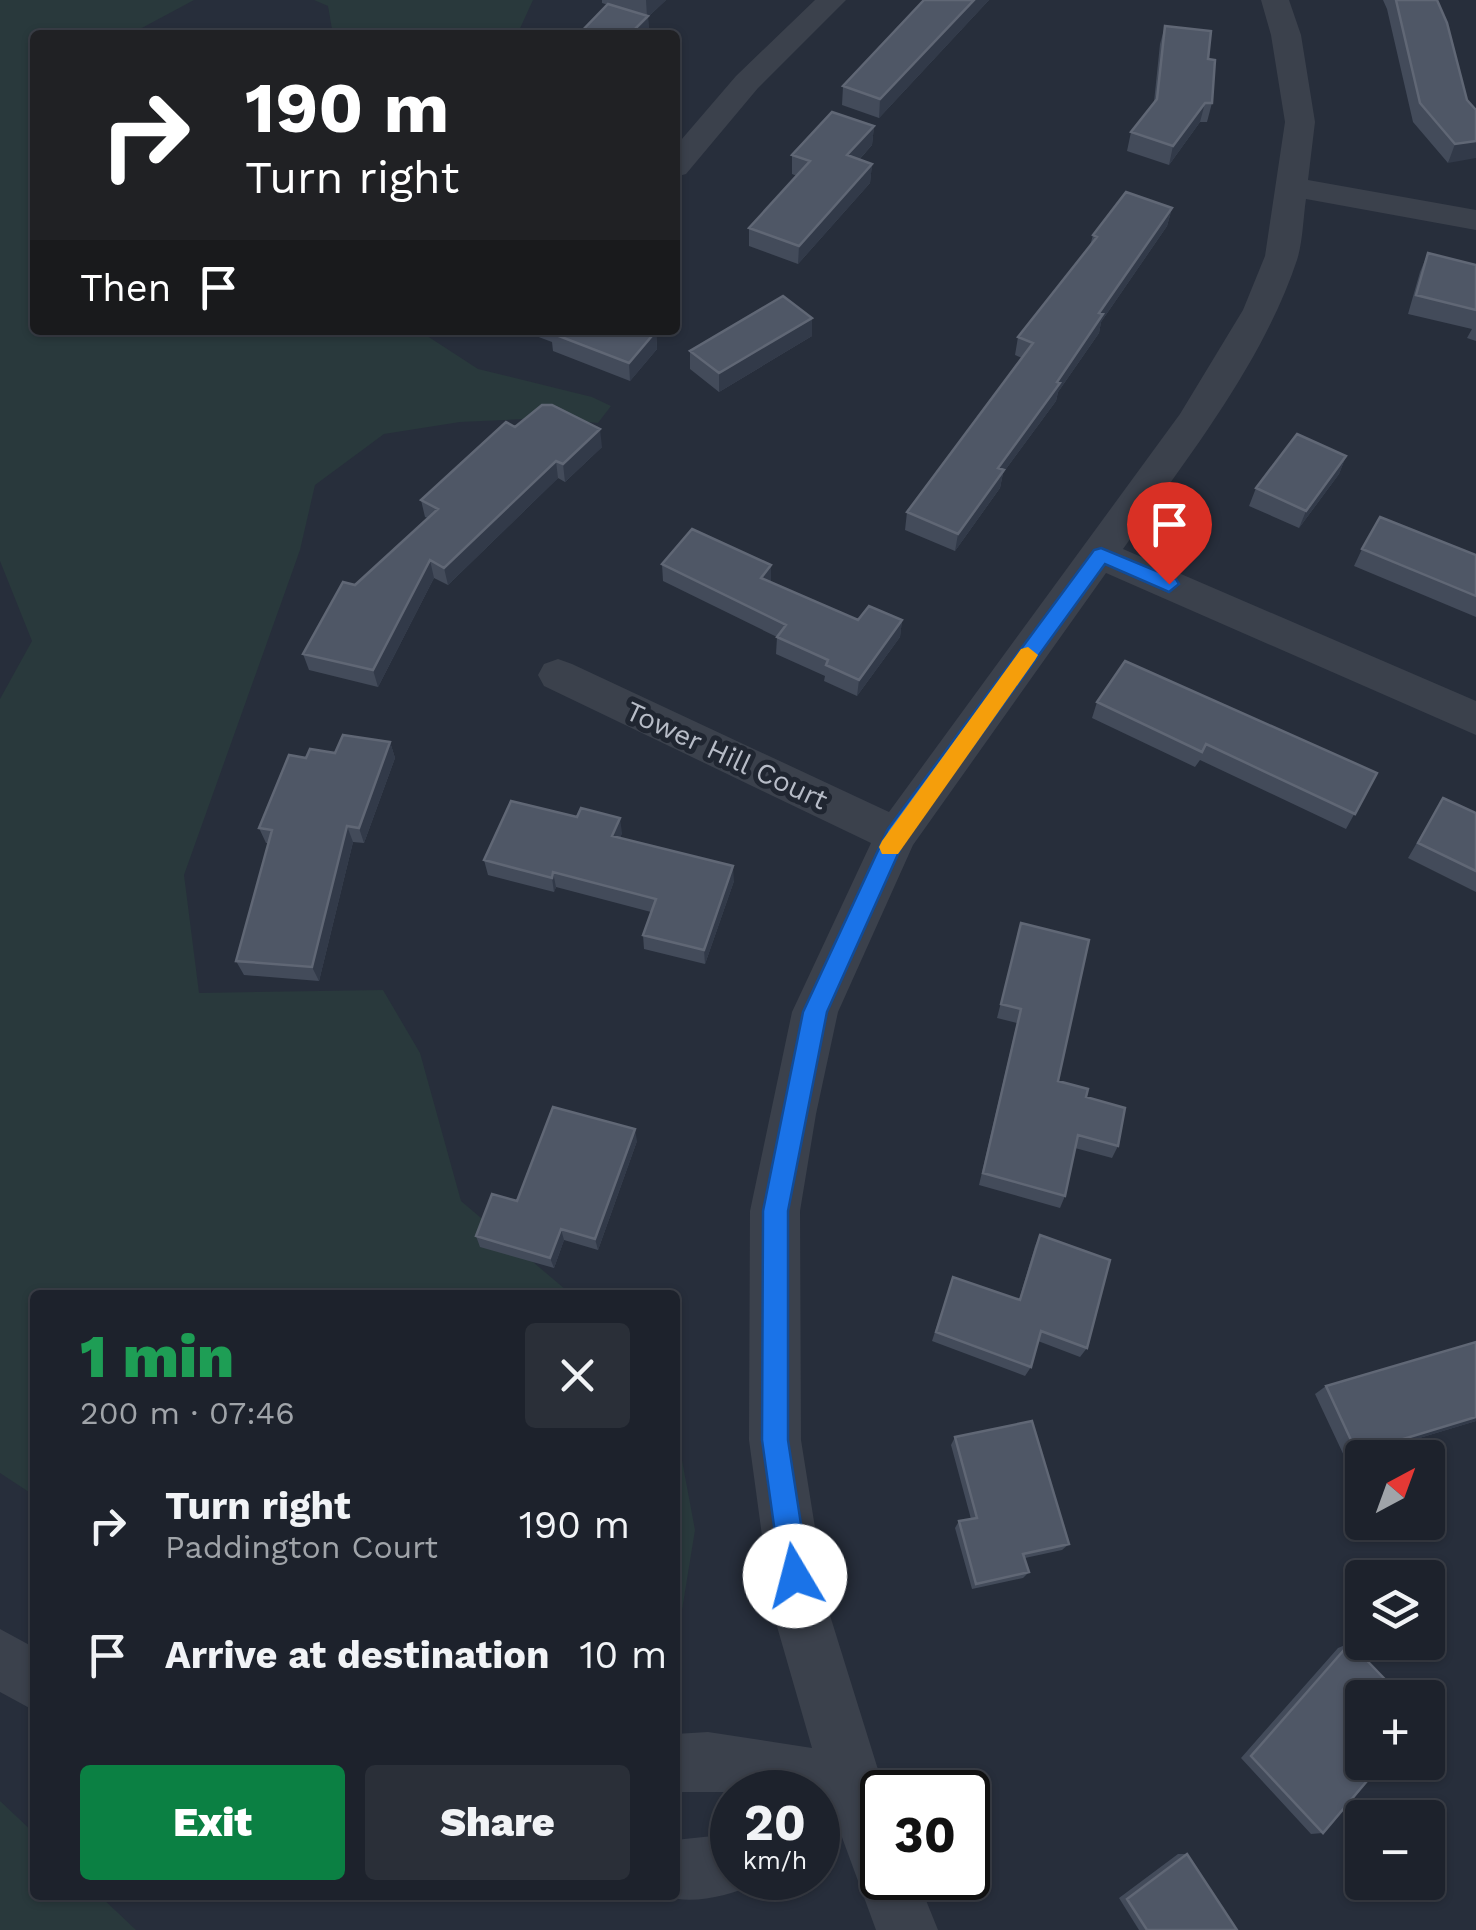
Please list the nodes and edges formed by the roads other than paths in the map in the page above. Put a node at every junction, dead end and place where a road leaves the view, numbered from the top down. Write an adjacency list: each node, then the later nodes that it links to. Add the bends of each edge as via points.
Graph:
1 (832, 0): 3 (street, via 747,82)
2 (1276, 0): 4 (street, via 1300,122)
3 (680, 162)
4 (1294, 186): 5 (street); 6 (street, via 1282,256 1250,328)
5 (1476, 220)
6 (1101, 555): 8 (street); 9 (street)
7 (558, 674): 9 (street, Tower Hill Court)
8 (1476, 718)
9 (896, 836): 14 (street, via 815,1012 775,1211 775,1440)
10 (0, 1657): 11 (street)
11 (30, 1678)
12 (680, 1763): 13 (street)
13 (737, 1770)
14 (829, 1770)
15 (840, 1806): 16 (street)
16 (860, 1834)
17 (710, 1866): 18 (street)
18 (680, 1869)
19 (896, 1900): 20 (street)
20 (908, 1930)

